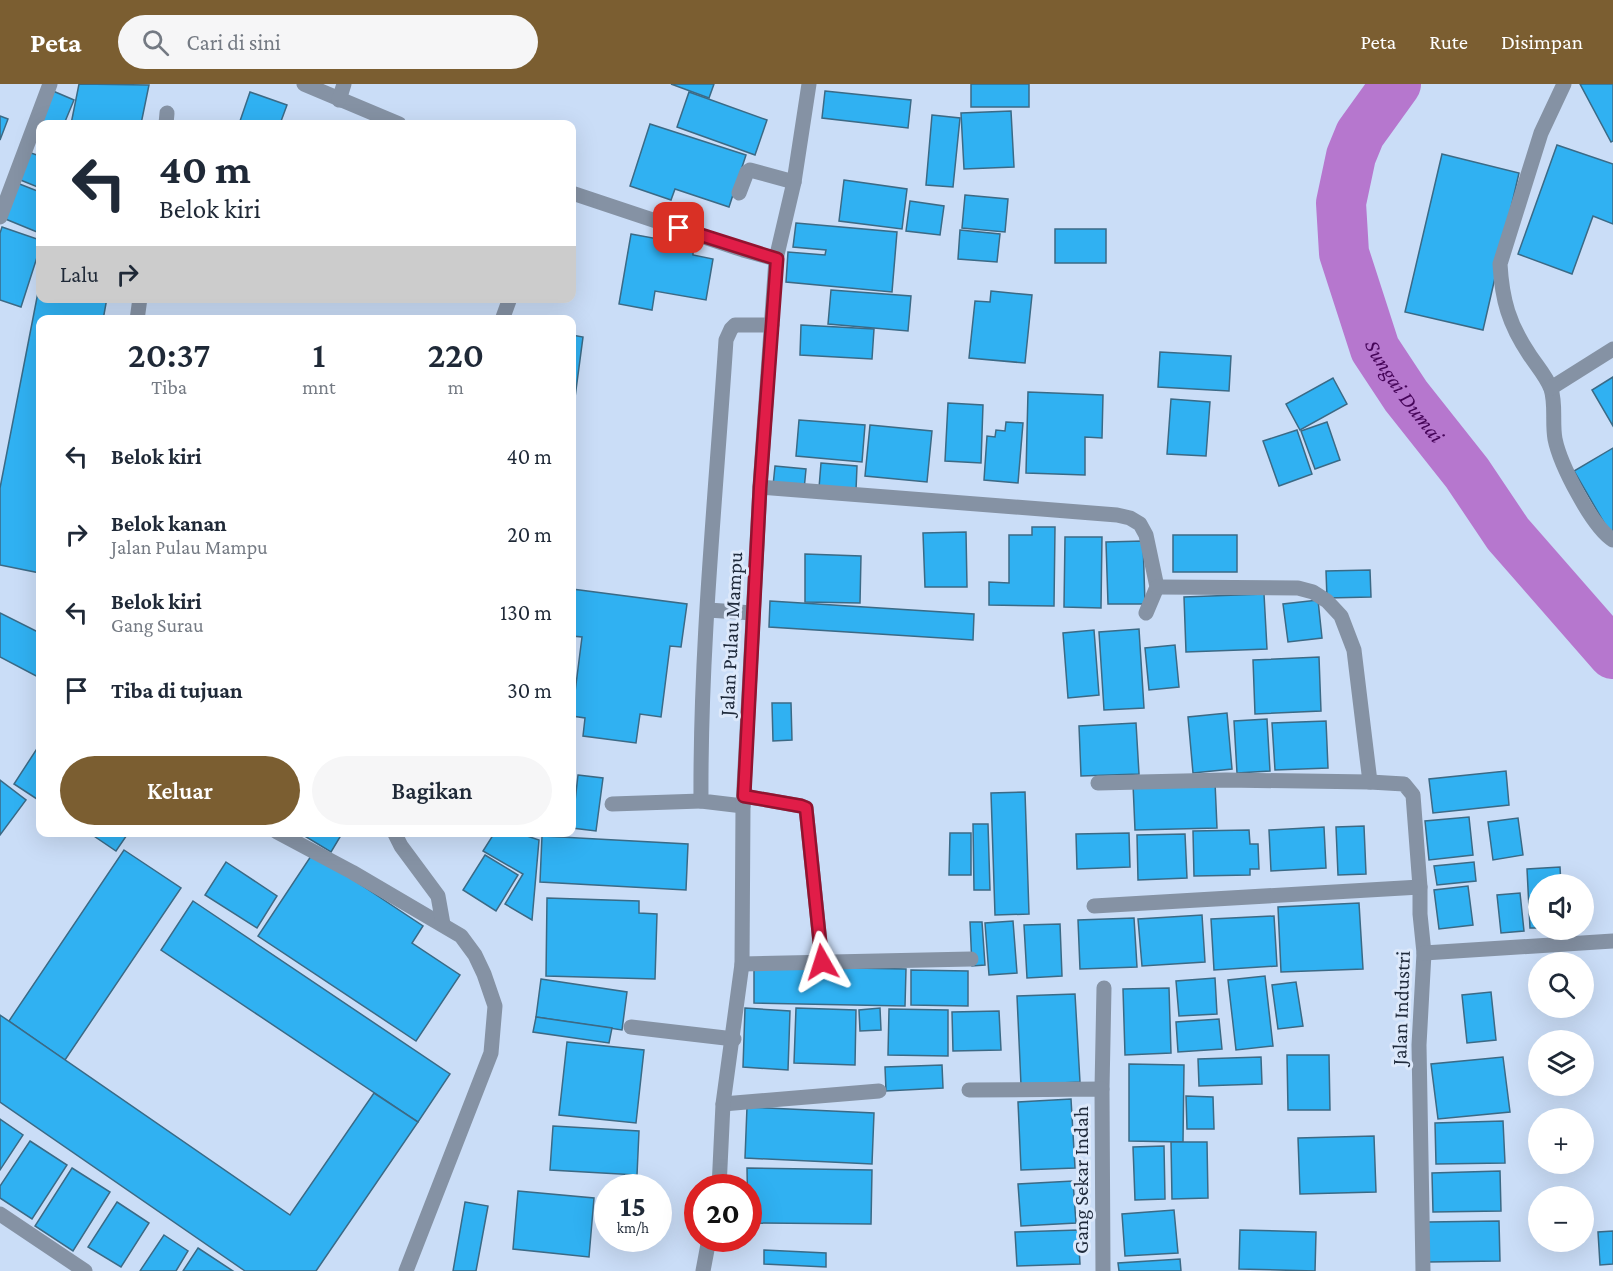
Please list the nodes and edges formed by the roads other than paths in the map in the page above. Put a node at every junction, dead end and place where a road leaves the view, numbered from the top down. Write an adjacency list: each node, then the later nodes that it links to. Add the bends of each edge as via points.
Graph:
1 (50, 84): 7 (street)
2 (304, 84): 6 (street)
3 (344, 84): 6 (street)
4 (808, 84): 10 (street, Jalan Pulau Mampu)
5 (1564, 84): 17 (street, via 1541,133 1500,264 1505,307 1518,338)
6 (339, 100): 8 (street)
7 (36, 120)
8 (389, 120)
9 (36, 121): 13 (street)
10 (794, 182): 11 (street, via 750,170); 14 (street, Jalan Pulau Mampu)
11 (739, 192)
12 (576, 194): 14 (street)
13 (0, 217)
14 (777, 259): 15 (street, Jalan Pulau Mampu)
15 (772, 325): 18 (street, Jalan Pulau Mampu); 21 (street, via 735,325 726,340)
16 (1613, 349): 17 (street)
17 (1551, 388): 19 (street, via 1559,455 1598,526)
18 (760, 488): 20 (street, via 1130,518 1140,524 1146,535); 22 (street, Jalan Pulau Mampu)
19 (1613, 540)
20 (1157, 586): 23 (street); 24 (street, via 1298,588 1327,602 1341,616 1354,650)
21 (708, 610): 22 (street); 26 (street)
22 (753, 613): 27 (street, Jalan Pulau Mampu)
23 (1146, 613)
24 (1370, 782): 25 (street, Jalan Industri); 31 (street, Jalan Industri, via 1404,784 1413,795)
25 (1098, 783)
26 (701, 801): 27 (street); 28 (street)
27 (743, 801): 37 (street, via 806,808); 38 (street, Jalan Pulau Mampu)
28 (612, 804)
29 (286, 837): 33 (street)
30 (396, 837): 33 (street, via 438,896)
31 (1420, 887): 32 (street); 35 (street, Jalan Industri)
32 (1094, 906)
33 (443, 924): 50 (street, via 461,936 484,974 495,1006 491,1053)
34 (1613, 941): 35 (street)
35 (1424, 953): 53 (street, Jalan Industri, via 1419,1045)
36 (972, 959): 37 (street)
37 (822, 962): 38 (street)
38 (742, 964): 41 (street, Jalan Pulau Mampu)
39 (1104, 988): 42 (street, Gang Sekar Indah)
40 (631, 1027): 41 (street)
41 (734, 1039): 45 (street, Jalan Pulau Mampu)
42 (1101, 1089): 43 (street); 52 (street, Gang Sekar Indah)
43 (969, 1090)
44 (879, 1091): 45 (street)
45 (723, 1104): 46 (street, Jalan Pulau Mampu)
46 (719, 1174)
47 (0, 1214): 49 (street)
48 (707, 1252): 51 (street)
49 (85, 1271)
50 (406, 1271)
51 (704, 1271)
52 (1102, 1271)
53 (1423, 1271)

